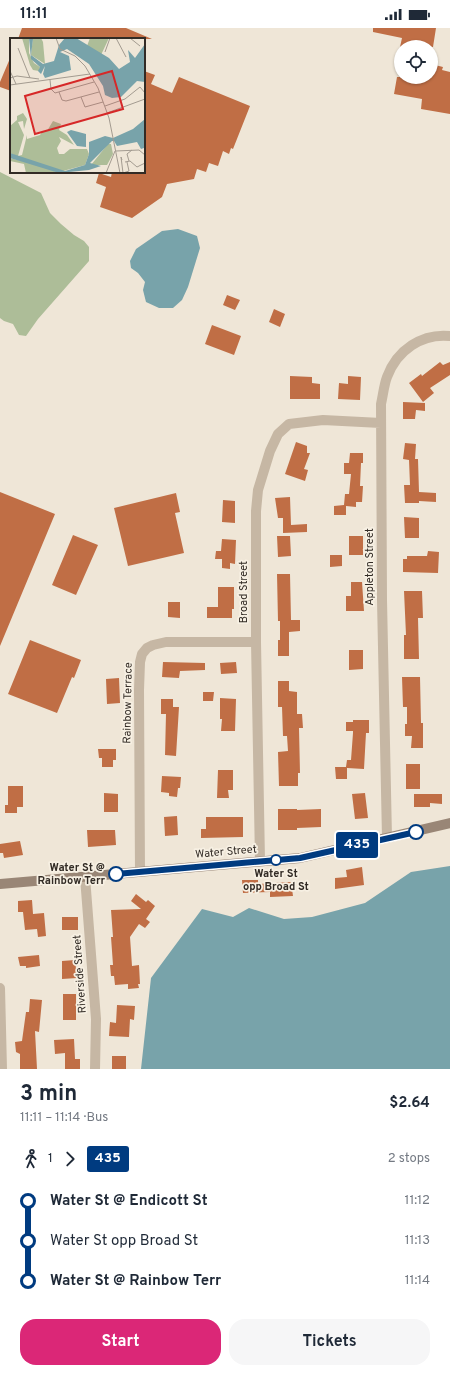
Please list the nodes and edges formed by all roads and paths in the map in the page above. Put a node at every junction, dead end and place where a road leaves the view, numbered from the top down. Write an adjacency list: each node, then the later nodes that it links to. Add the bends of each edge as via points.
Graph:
1 (450, 336): 2 (street, Appleton Street, via 426,337 404,351 395,361 387,377 381,404)
2 (381, 423): 3 (street, Broad Street, via 323,420 299,422 289,424 278,434 258,490); 5 (street, Appleton Street)
3 (256, 642): 6 (street, Broad Street); 7 (street, Rainbow Terrace, via 166,642 147,648 142,654 139,690)
4 (450, 823): 5 (main road, Water Street)
5 (386, 838): 6 (main road, Water Street, via 300,858)
6 (260, 861): 7 (main road, Water Street)
7 (140, 872): 8 (main road, Water Street)
8 (85, 877): 9 (main road, Water Street); 12 (street, Riverside Street, via 96,1019)
9 (0, 884)
10 (0, 988): 11 (street)
11 (2, 1069)
12 (95, 1069)

